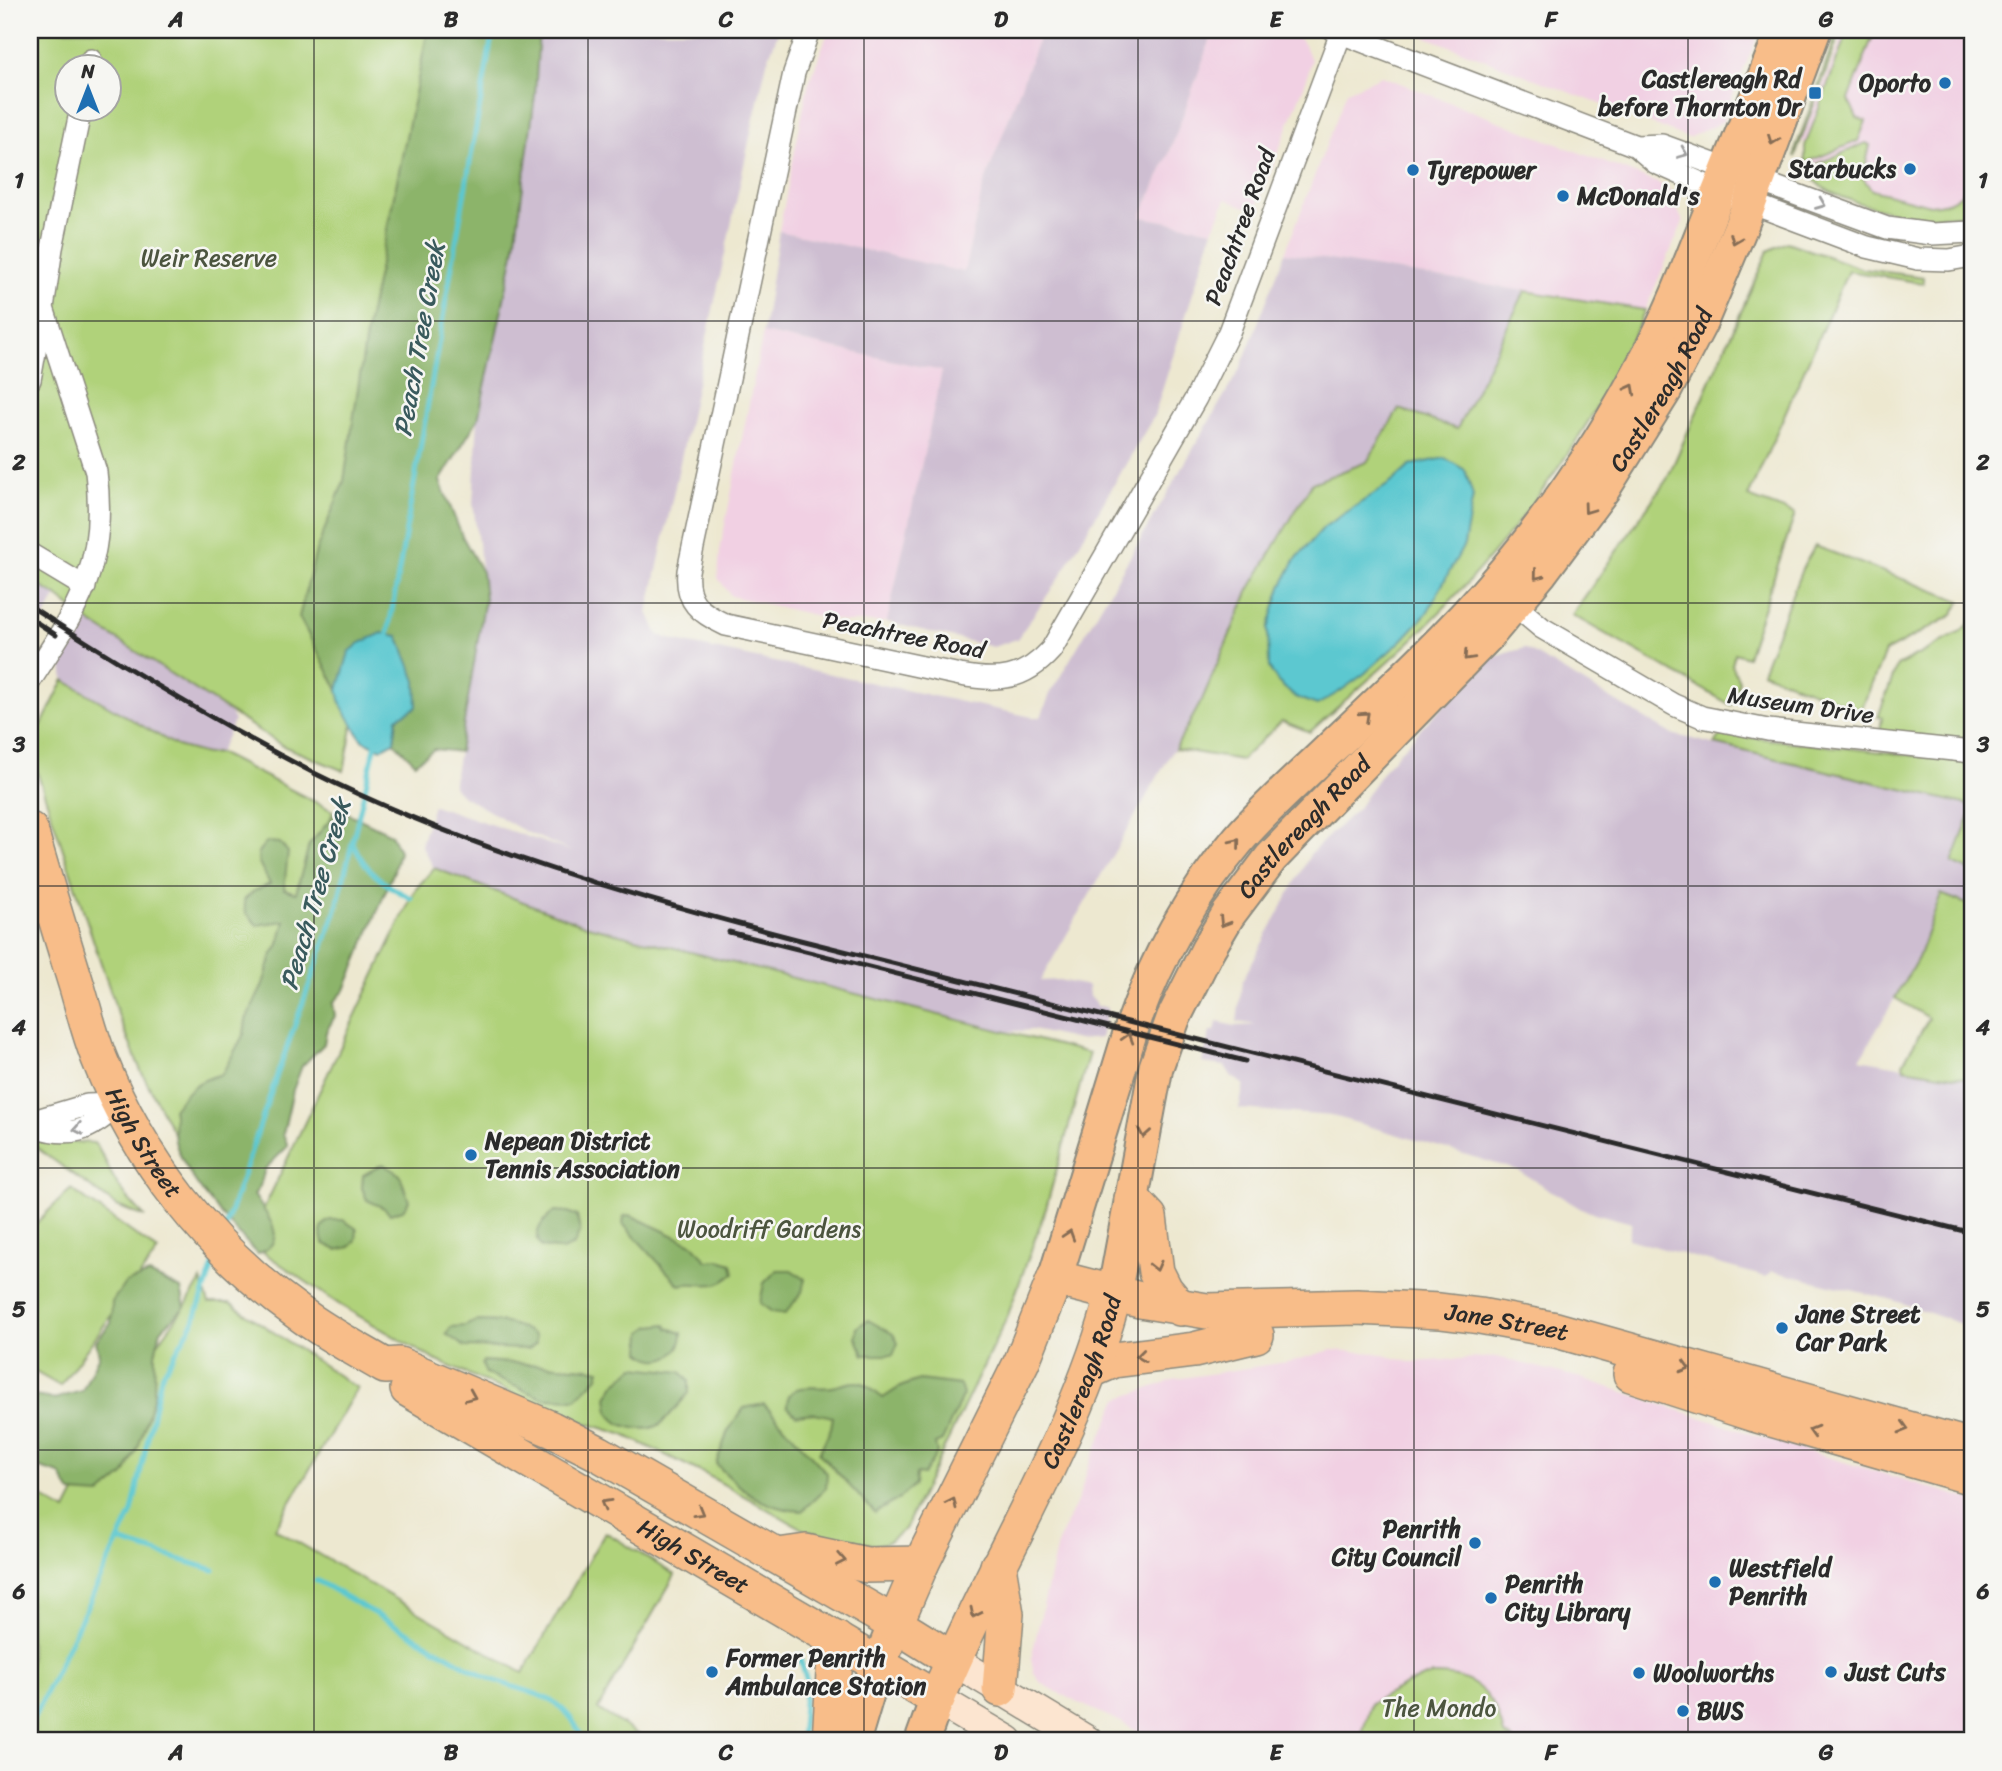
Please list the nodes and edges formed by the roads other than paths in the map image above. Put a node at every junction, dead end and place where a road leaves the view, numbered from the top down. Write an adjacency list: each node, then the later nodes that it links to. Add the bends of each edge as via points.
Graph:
1 (809, 30): 4 (street, Peachtree Road, via 794,73 725,391 688,571 690,597 726,625 993,679 1027,672 1051,650 1196,398 1229,332)
2 (1783, 30): 6 (main road, Castlereagh Road)
3 (1814, 30): 6 (main road, Castlereagh Road, one-way to 6)
4 (1337, 31): 6 (street, Peachtree Road, via 1636,146 1662,145)
5 (77, 122): 9 (street)
6 (1739, 186): 7 (street, one-way to 7, via 1887,228 1933,234); 8 (street, via 1839,237 1894,254 1949,260); 13 (main road, Castlereagh Road, via 1701,321 1652,411 1563,545)
7 (1972, 232)
8 (1972, 256)
9 (43, 308): 10 (street); 12 (street, via 96,472 99,534)
10 (30, 380)
11 (30, 554): 12 (street)
12 (85, 587): 14 (street)
13 (1503, 596): 15 (street, Museum Drive, via 1542,628 1702,717 1746,727); 19 (main road, Castlereagh Road, one-way to 19, via 1398,730 1271,858 1228,915 1192,977 1161,1052); 20 (main road, Castlereagh Road, one-way to 13, via 1141,1000 1178,923 1252,823 1433,652)
14 (30, 681)
15 (1972, 752)
16 (30, 830): 17 (highway, High Street, via 90,1034)
17 (119, 1104): 18 (street, via 95,1125 78,1130 60,1132); 24 (highway, High Street, via 148,1153 205,1230 233,1259 301,1315)
18 (30, 1124)
19 (1132, 1199): 21 (main road, Castlereagh Road); 22 (highway, one-way to 22, via 1149,1217 1156,1272)
20 (1048, 1298): 21 (highway, Jane Street); 29 (highway, Castlereagh Road, one-way to 20)
21 (1111, 1306): 22 (highway, Jane Street); 23 (highway, Jane Street, via 1172,1330); 25 (highway, Castlereagh Road)
22 (1180, 1308): 26 (highway, Jane Street, one-way to 26, via 1234,1312 1357,1307 1480,1316 1556,1331)
23 (1256, 1335): 25 (highway, one-way to 25, via 1194,1350 1114,1360); 27 (highway, Jane Street, one-way to 23, via 1496,1335 1398,1325)
24 (385, 1366): 28 (highway, High Street, one-way to 28, via 399,1365 551,1429); 32 (highway, High Street, one-way to 24, via 393,1381)
25 (1091, 1370): 30 (highway, Castlereagh Road)
26 (1972, 1447)
27 (1972, 1477)
28 (774, 1556): 29 (highway, High Street, one-way to 29, via 806,1552 867,1564); 31 (highway, High Street)
29 (922, 1564): 31 (highway, Castlereagh Road)
30 (998, 1566): 33 (highway, Castlereagh Road, one-way to 33); 35 (highway, via 1006,1614)
31 (895, 1623): 33 (highway, High Street); 34 (main road)
32 (836, 1639): 34 (highway, High Street); 37 (highway)
33 (953, 1660): 35 (main road, High Street); 36 (highway, Castlereagh Road)
34 (878, 1664): 36 (highway, High Street); 38 (main road)
35 (1000, 1689): 41 (main road, High Street)
36 (937, 1699): 39 (main road); 40 (main road, High Street)
37 (830, 1741)
38 (853, 1741)
39 (922, 1741)
40 (1008, 1741)
41 (1087, 1741)

